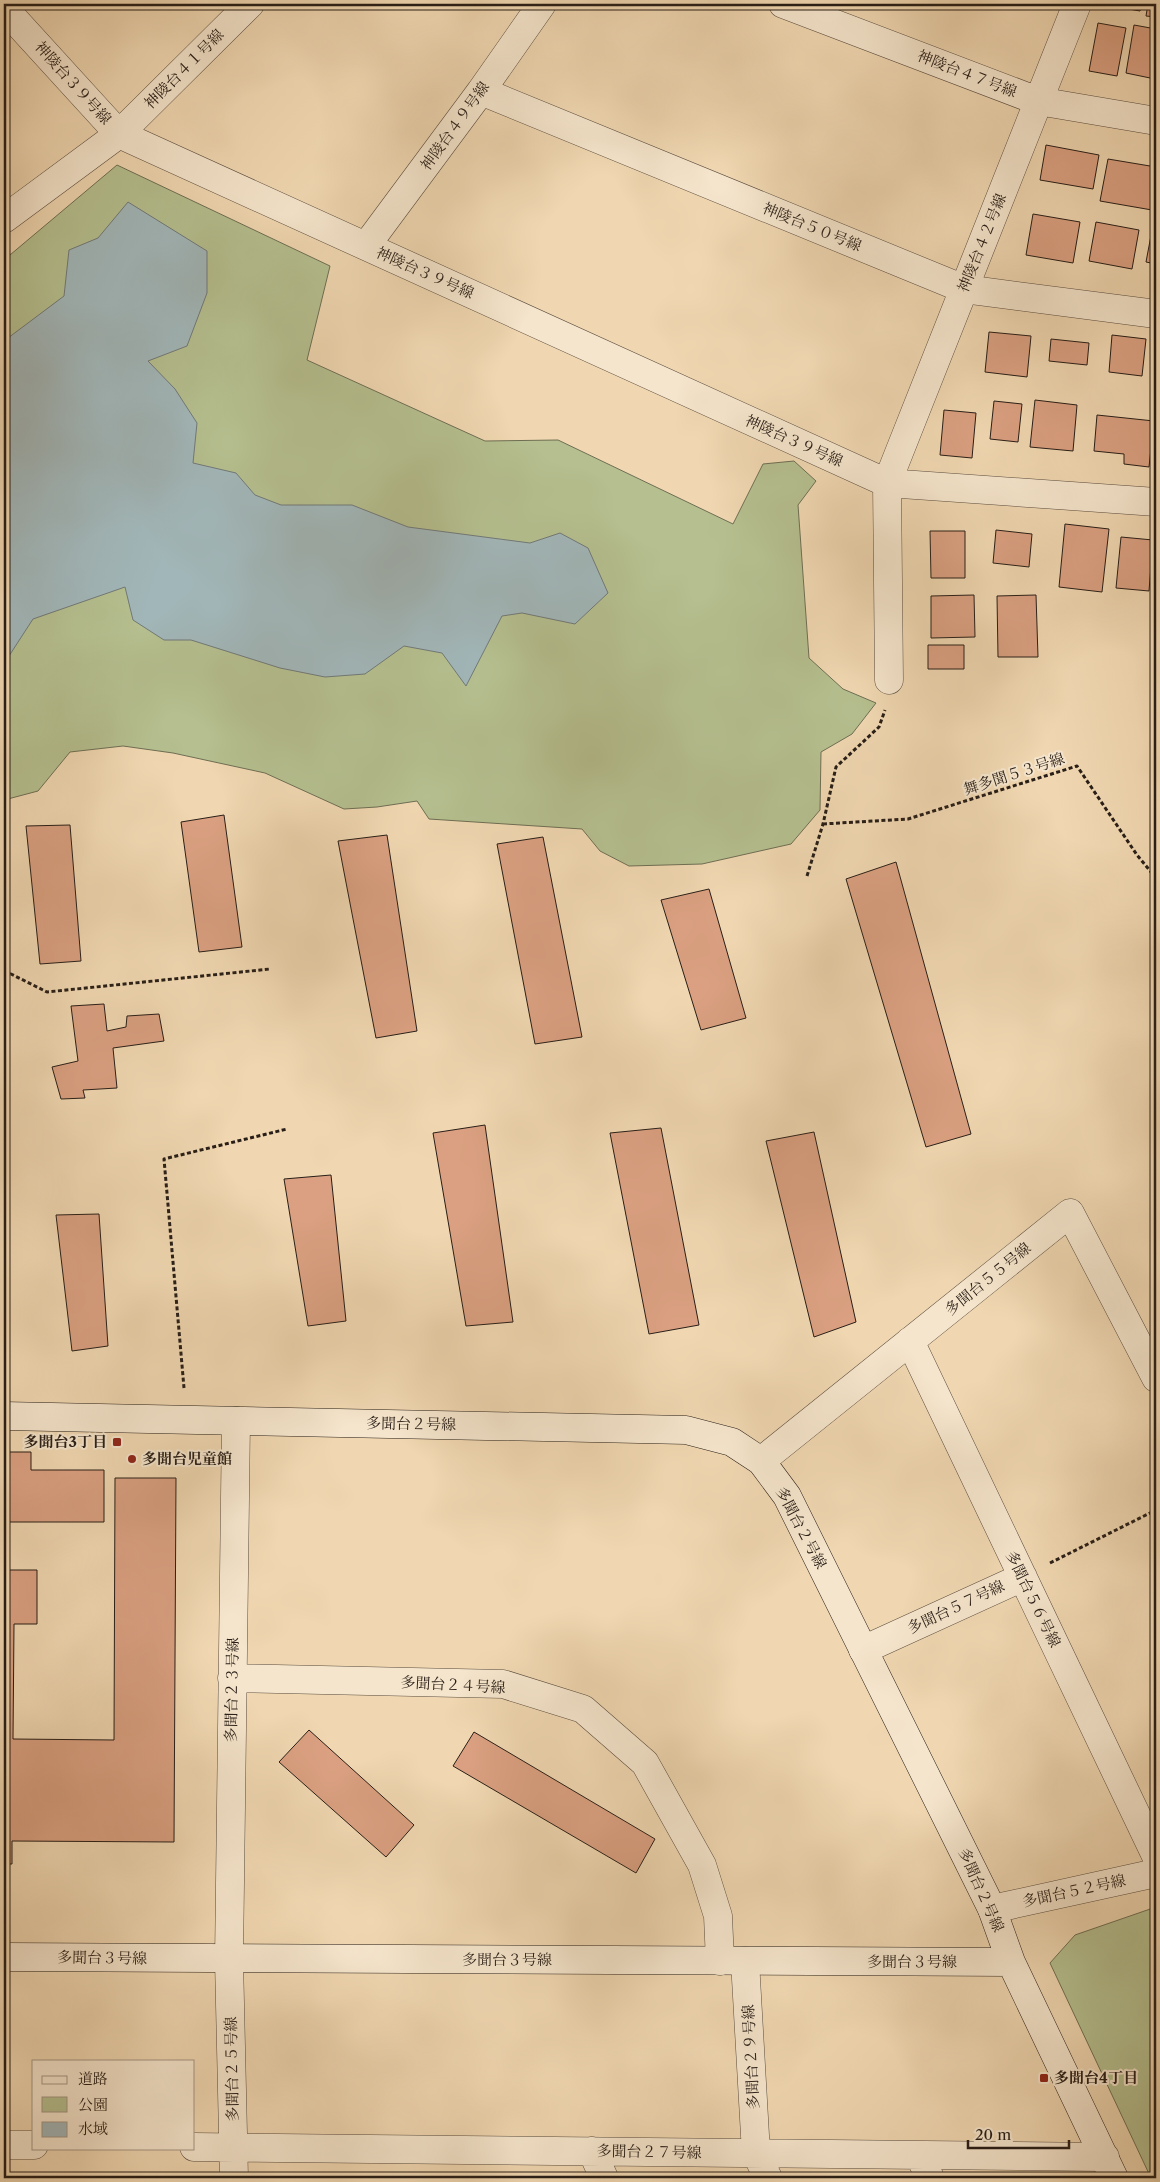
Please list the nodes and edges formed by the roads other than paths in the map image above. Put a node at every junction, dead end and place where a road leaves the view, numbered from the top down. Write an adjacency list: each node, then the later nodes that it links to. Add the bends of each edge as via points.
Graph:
1 (250, 4): 9 (street, 神陵台４１号線)
2 (542, 4): 6 (street, 神陵台４９号線)
3 (783, 4): 7 (street, 神陵台４７号線)
4 (1077, 4): 7 (street, 神陵台４２号線)
5 (4, 8): 9 (street, 神陵台３９号線)
6 (481, 91): 11 (street, 神陵台４９号線); 12 (street, 神陵台５０号線)
7 (1038, 101): 8 (street, 神陵台４７号線); 12 (street, 神陵台４２号線)
8 (1156, 121)
9 (119, 134): 10 (street, 神陵台４１号線); 11 (street, 神陵台３９号線)
10 (4, 219)
11 (366, 246): 14 (street, 神陵台３９号線)
12 (964, 289): 13 (street, 神陵台５０号線); 14 (street, 神陵台４２号線)
13 (1156, 314)
14 (887, 483): 15 (street, 神陵台３９号線); 16 (street)
15 (1156, 502)
16 (889, 680)
17 (910, 1341): 18 (street, 多聞台５５号線, via 1070,1213); 21 (street, 多聞台５５号線); 22 (street, 多聞台５６号線)
18 (1156, 1378)
19 (4, 1416): 20 (street, 多聞台２号線)
20 (236, 1421): 21 (street, 多聞台２号線, via 686,1430 732,1442); 24 (street, 多聞台２３号線)
21 (761, 1461): 23 (street, 多聞台２号線, via 787,1496)
22 (1022, 1577): 23 (street, 多聞台５７号線); 25 (street, 多聞台５６号線)
23 (864, 1650): 27 (street, 多聞台２号線)
24 (232, 1678): 29 (street, 多聞台２３号線); 30 (street, 多聞台２４号線, via 503,1684 583,1710 645,1762 702,1865)
25 (1156, 1856)
26 (1156, 1873): 27 (street, 多聞台５２号線)
27 (992, 1909): 31 (street, 多聞台２号線)
28 (4, 1957): 29 (street, 多聞台３号線)
29 (229, 1960): 30 (street, 多聞台３号線); 35 (street, 多聞台２５号線)
30 (733, 1961): 31 (street, 多聞台３号線); 37 (street, 多聞台２９号線)
31 (1011, 1962): 39 (street, 多聞台２号線)
32 (4, 2145): 33 (street)
33 (32, 2145)
34 (195, 2147): 35 (street, 多聞台２７号線)
35 (234, 2147): 36 (street, 多聞台２７号線); 40 (street, 多聞台２５号線)
36 (592, 2151): 37 (street, 多聞台２７号線); 41 (street)
37 (756, 2153): 38 (street, 多聞台２７号線); 42 (street)
38 (925, 2167): 39 (street, 多聞台２７号線)
39 (1109, 2168)
40 (234, 2178)
41 (604, 2178)
42 (768, 2178)

